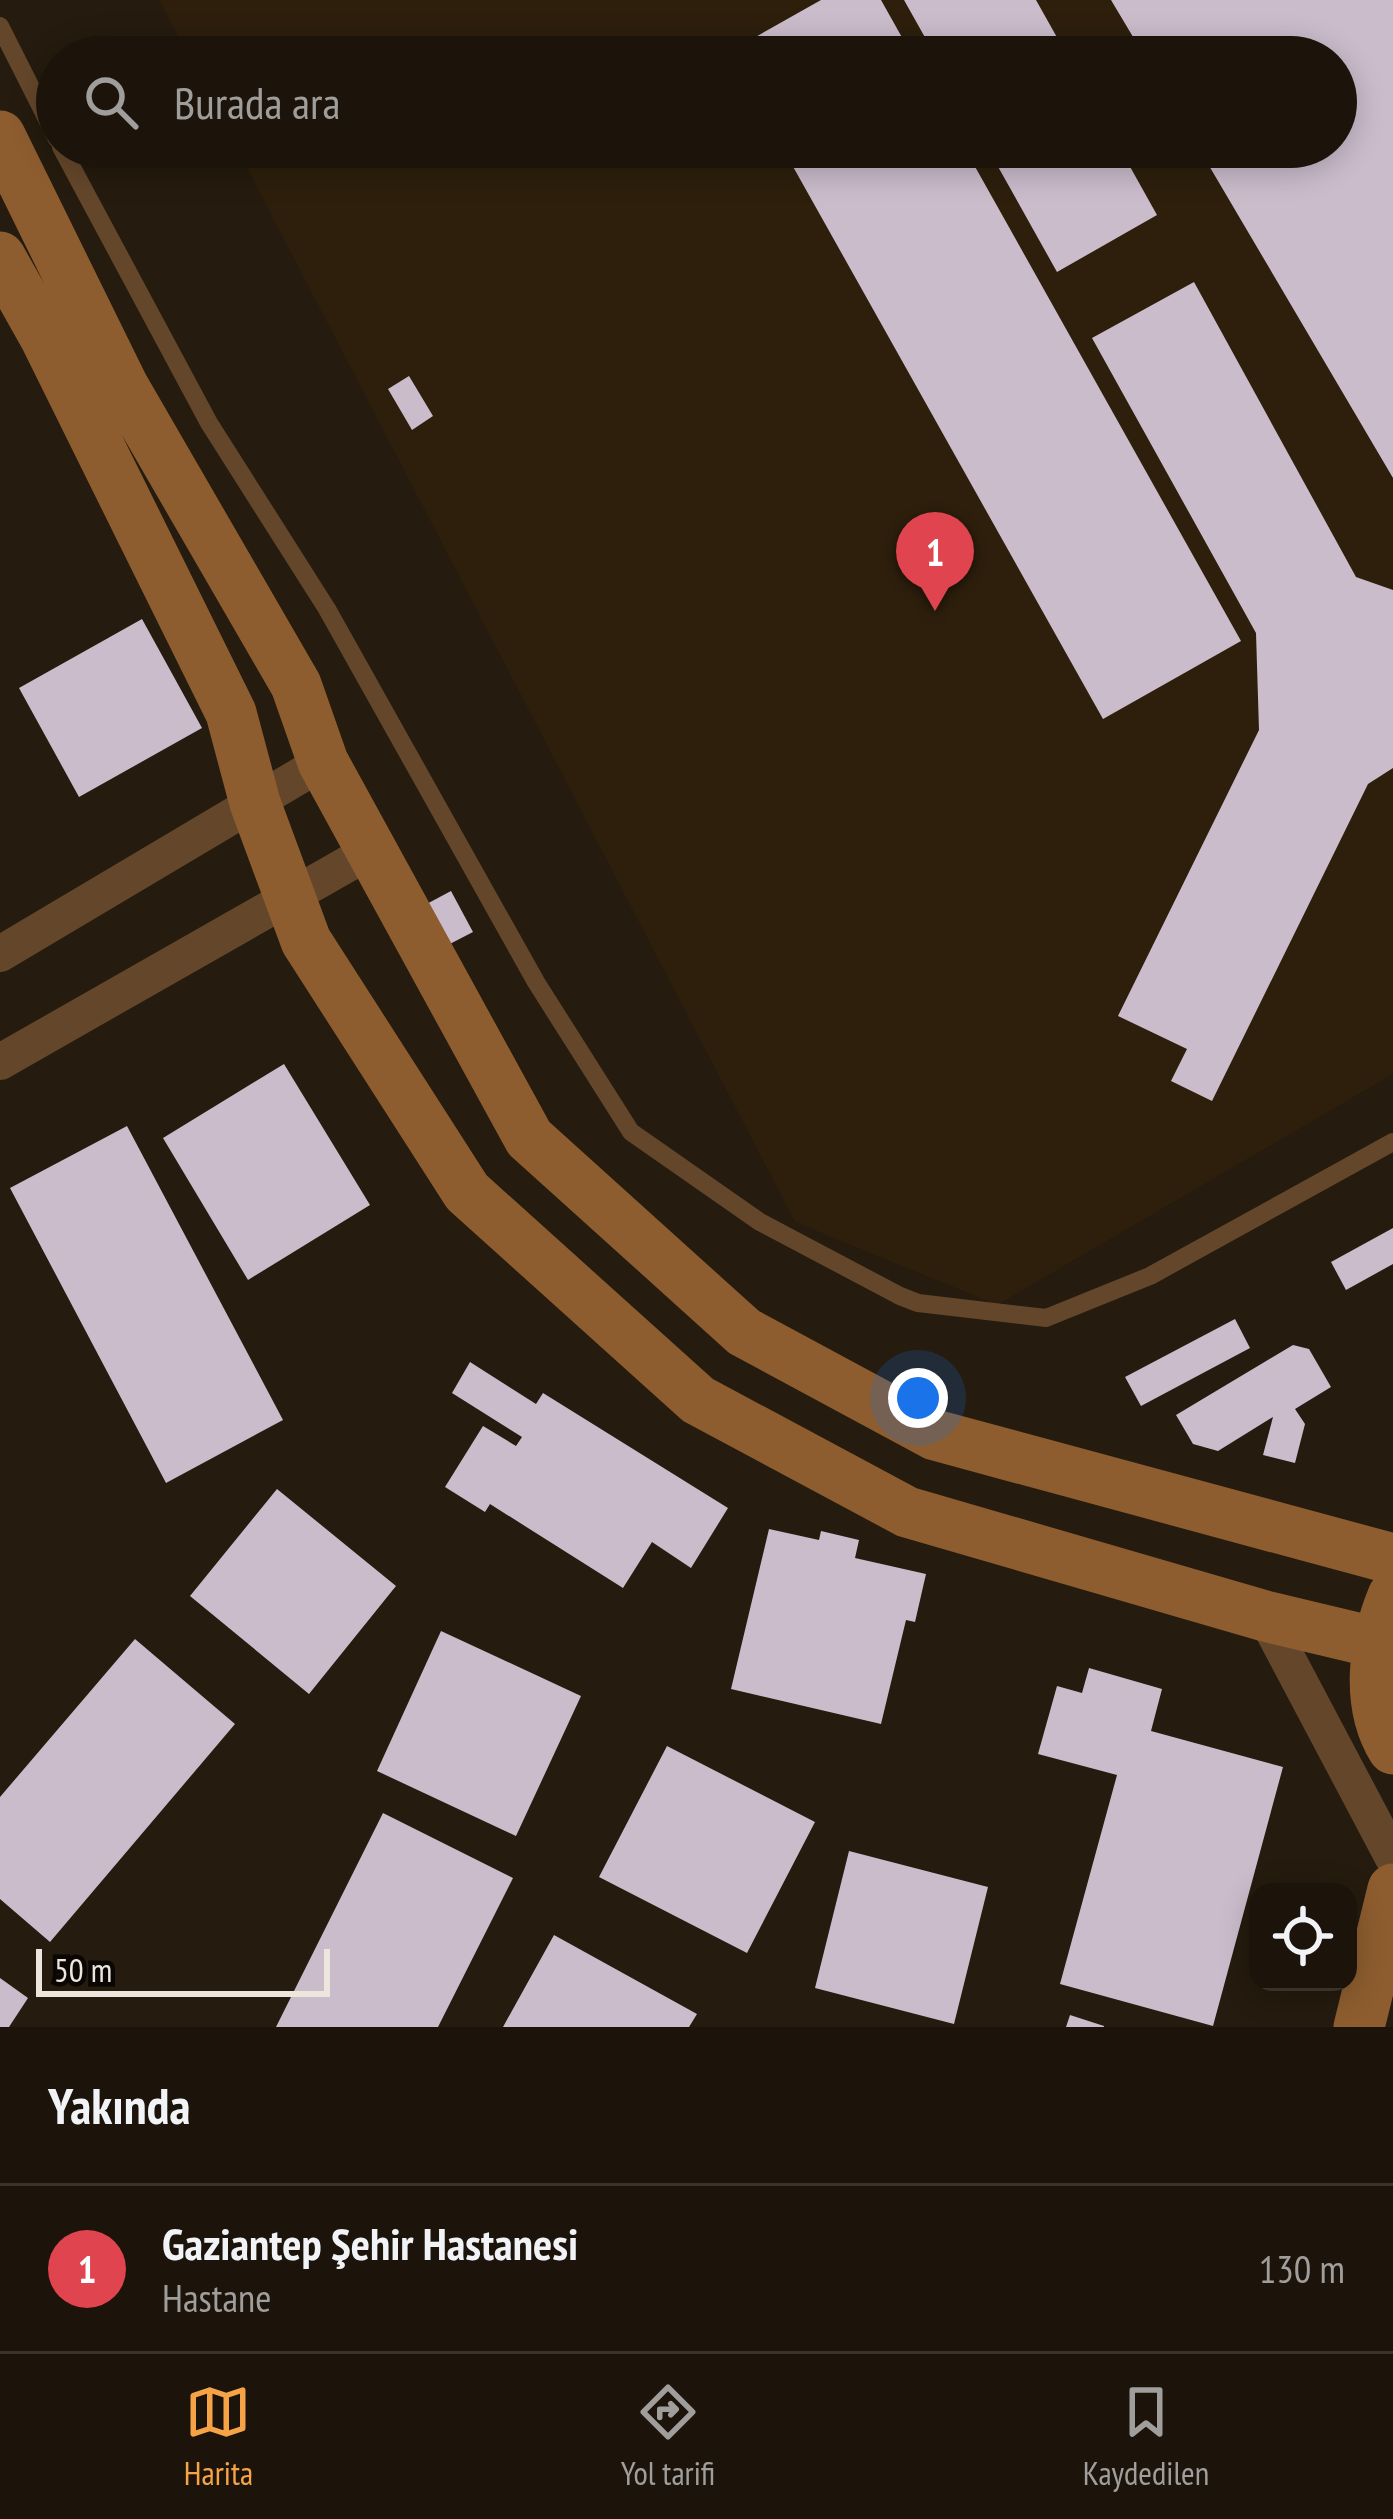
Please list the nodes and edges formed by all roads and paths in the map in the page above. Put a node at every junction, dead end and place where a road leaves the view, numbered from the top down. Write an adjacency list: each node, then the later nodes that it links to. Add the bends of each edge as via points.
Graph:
1 (0, 26): 2 (lane)
2 (36, 97)
3 (0, 136): 6 (street, via 123,386 296,685)
4 (73, 168): 12 (lane, via 209,423 327,609 536,982 631,1132 760,1222 900,1296 1046,1318 1150,1276)
5 (0, 257): 7 (street, via 232,713)
6 (323, 762): 7 (street); 8 (street)
7 (255, 802): 9 (street); 10 (street)
8 (374, 849): 9 (street); 13 (street, via 529,1138 744,1332 935,1435)
9 (288, 895): 11 (street); 14 (street, via 306,941 467,1192 698,1400 907,1512)
10 (0, 955)
11 (0, 1062)
12 (1393, 1142)
13 (1393, 1559)
14 (1264, 1616): 15 (street); 17 (street)
15 (1386, 1620): 16 (street, via 1375,1685)
16 (1393, 1749)
17 (1393, 1858)
18 (1393, 1889): 19 (street)
19 (1359, 2027)

